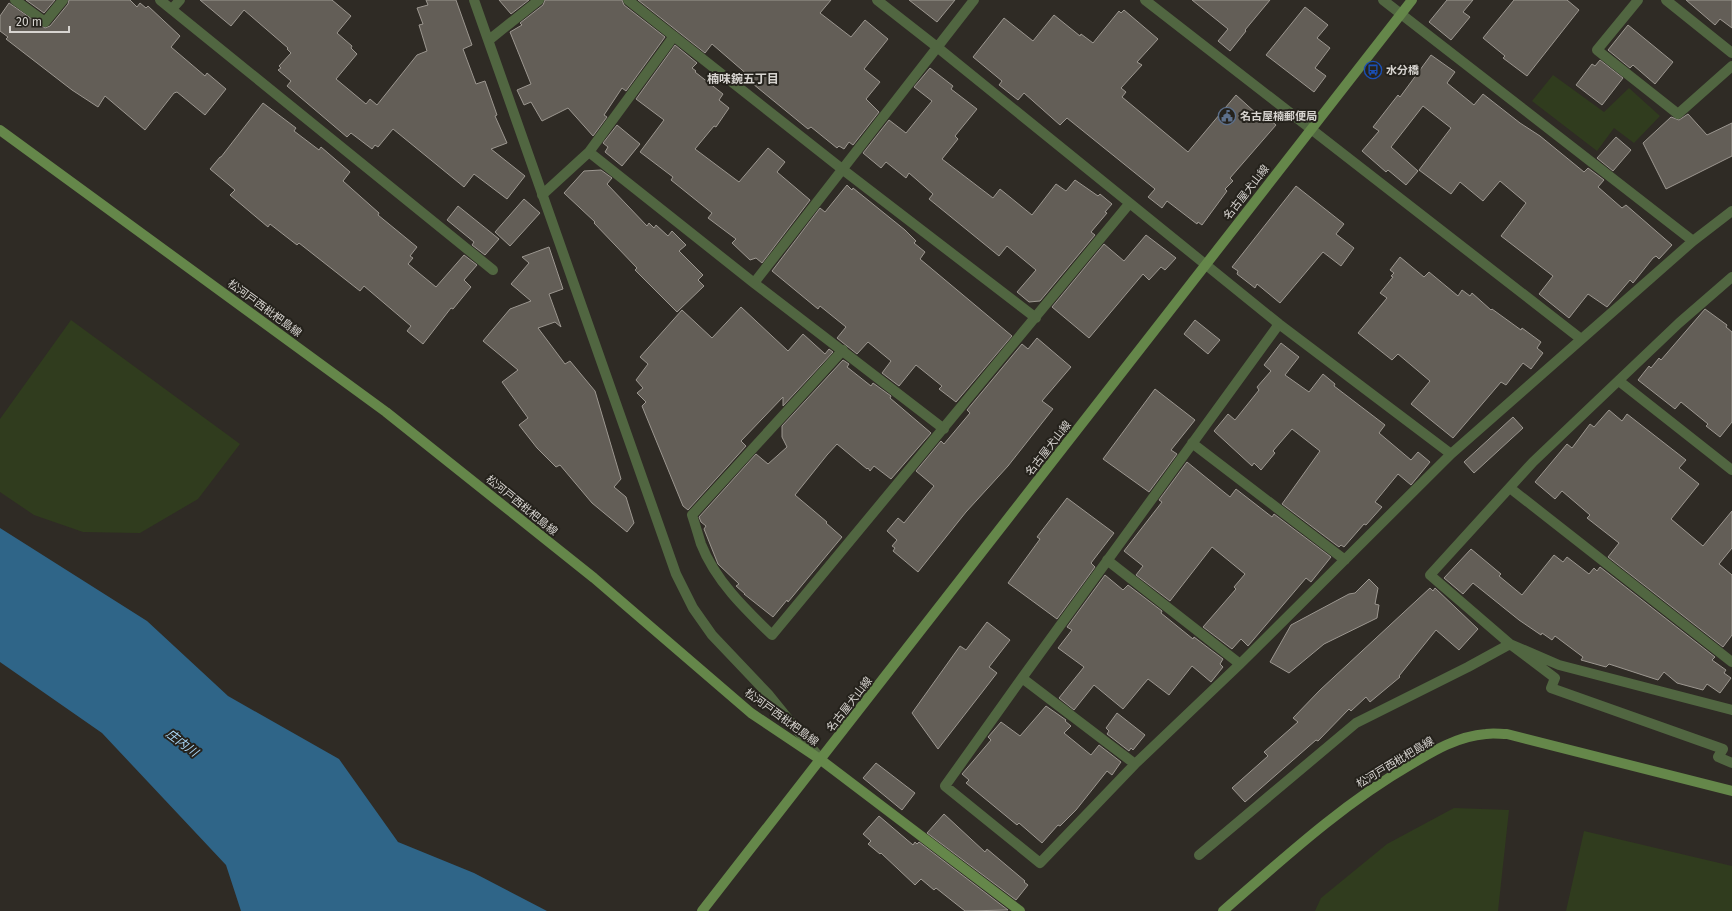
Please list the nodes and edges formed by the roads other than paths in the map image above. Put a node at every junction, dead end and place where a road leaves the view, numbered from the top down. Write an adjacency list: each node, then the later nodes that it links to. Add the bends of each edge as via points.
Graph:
1 (14, 0): 2 (street, via 46,22)
2 (63, 0)
3 (160, 0): 15 (street)
4 (180, 0): 15 (street)
5 (474, 0): 18 (street)
6 (539, 0): 18 (street)
7 (628, 0): 17 (street)
8 (877, 0): 19 (street)
9 (974, 0): 19 (street)
10 (1145, 0): 23 (street)
11 (1383, 0): 16 (street)
12 (1412, 0): 16 (main road, 名古屋犬山線)
13 (1638, 0): 21 (street, via 1597,50 1678,114)
14 (1666, 0): 20 (street)
15 (172, 9): 31 (street)
16 (1402, 14): 23 (main road, 名古屋犬山線); 29 (street)
17 (674, 36): 24 (street); 25 (street)
18 (489, 40): 26 (street)
19 (937, 47): 25 (street); 27 (street)
20 (1732, 53)
21 (1732, 66)
22 (0, 130): 52 (main road, 松河戸西枇杷島線, via 386,412 594,578 751,713)
23 (1310, 130): 30 (main road, 名古屋犬山線); 36 (street)
24 (588, 152): 26 (street); 33 (street)
25 (842, 169): 33 (street); 34 (street)
26 (542, 196): 52 (street, via 676,574 693,608 712,635 768,694)
27 (1129, 204): 30 (street); 34 (street)
28 (1732, 211): 29 (street)
29 (1693, 241): 36 (street)
30 (1206, 264): 35 (street); 52 (main road, 名古屋犬山線)
31 (493, 270)
32 (1732, 277): 38 (street, via 1678,323)
33 (754, 283): 37 (street)
34 (1036, 318): 39 (street)
35 (1279, 324): 40 (street); 41 (street)
36 (1581, 339): 41 (street)
37 (843, 350): 39 (street); 39 (street, via 692,514 702,545 716,572 736,598 772,636)
38 (1619, 381): 42 (street); 43 (street, via 1533,462)
39 (944, 429)
40 (1192, 443): 44 (street); 45 (street)
41 (1451, 454): 45 (street)
42 (1732, 470)
43 (1510, 488): 46 (street, via 1430,575); 47 (street)
44 (1107, 560): 48 (street); 49 (street)
45 (1345, 560): 48 (street)
46 (1510, 644): 51 (street, via 1559,666); 53 (street, via 1555,678 1550,688 1723,749 1718,757); 56 (street, via 1356,723)
47 (1732, 662)
48 (1240, 664): 54 (street)
49 (1022, 678): 54 (street); 54 (street, via 945,786 1040,862)
50 (1732, 699): 51 (street)
51 (1729, 709)
52 (821, 760): 57 (main road, 名古屋犬山線); 58 (main road, 松河戸西枇杷島線)
53 (1732, 762)
54 (1134, 764)
55 (1732, 791): 59 (main road, 松河戸西枇杷島線, via 1507,734 1485,734 1463,739 1436,749 1385,779 1334,816)
56 (1199, 855)
57 (702, 911)
58 (1020, 911)
59 (1223, 911)

